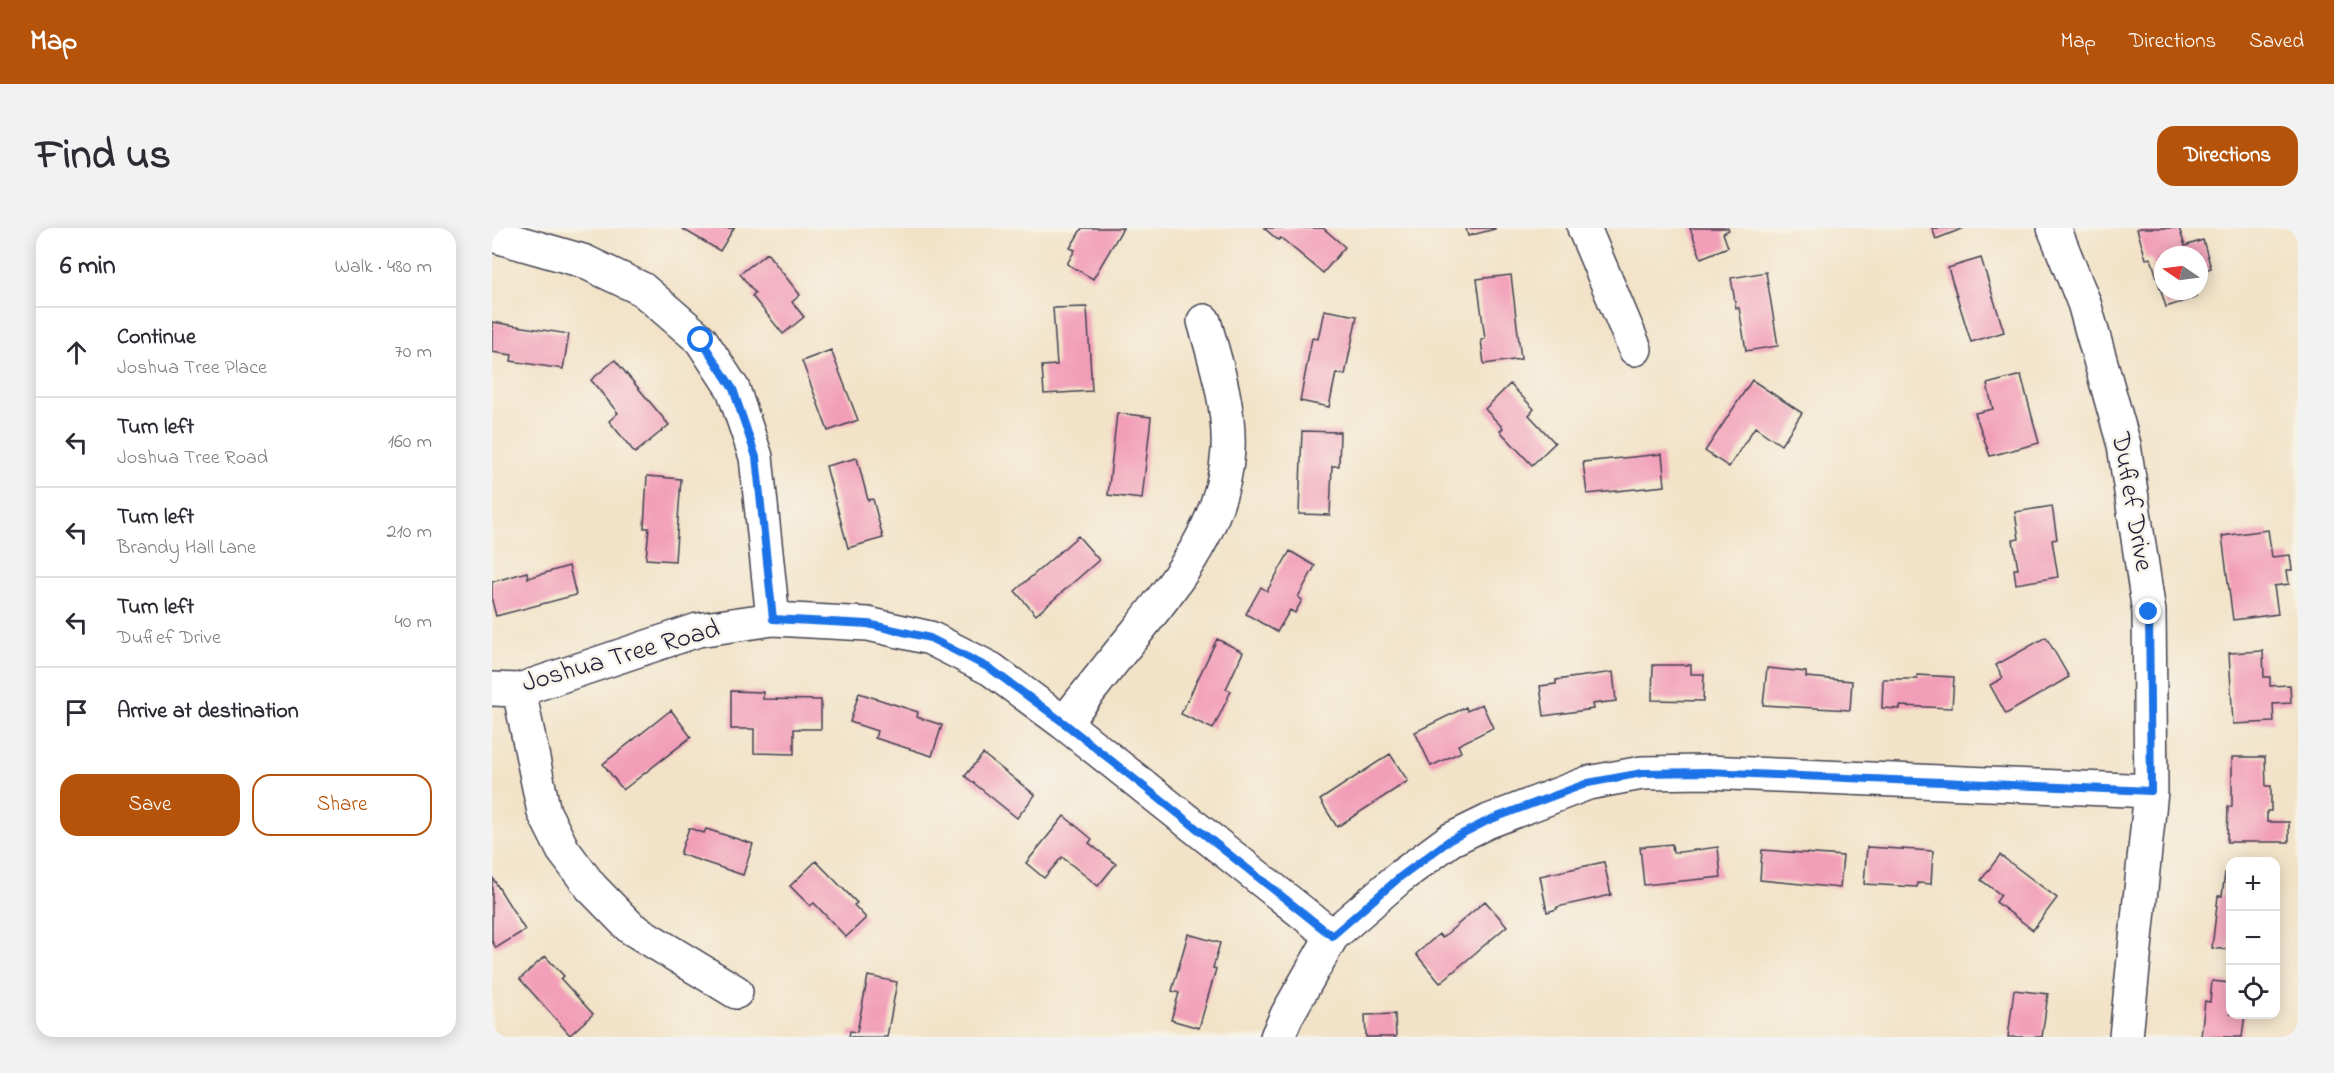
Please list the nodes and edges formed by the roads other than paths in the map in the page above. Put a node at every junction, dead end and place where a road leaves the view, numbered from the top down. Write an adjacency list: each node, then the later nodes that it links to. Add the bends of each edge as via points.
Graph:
1 (1584, 228): 5 (street)
2 (2054, 228): 9 (street, Dufief Drive, via 2084,303 2124,445 2149,612)
3 (492, 235): 6 (street, via 583,261 642,289 701,340 733,389 756,457)
4 (1204, 321): 8 (street, via 1223,388 1228,450 1222,489 1203,538 1176,582)
5 (1635, 349)
6 (773, 619): 7 (street, Joshua Tree Road, via 698,630); 8 (street, Joshua Tree Road, via 868,624 930,638 991,669)
7 (505, 690): 11 (street, via 544,812 562,850 631,928)
8 (1064, 723): 10 (street, Joshua Tree Road)
9 (2151, 791): 10 (street, via 1707,772 1642,773 1588,783 1499,816 1450,840); 13 (street, Dufief Drive)
10 (1332, 936): 12 (street)
11 (736, 992)
12 (1277, 1037)
13 (2126, 1037)

